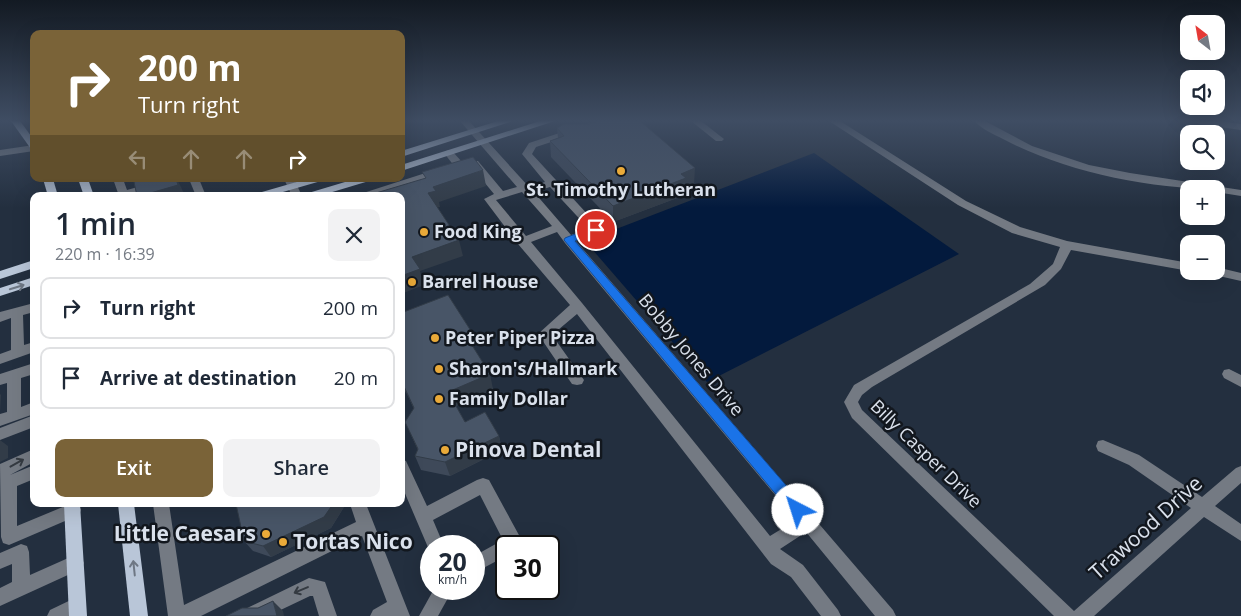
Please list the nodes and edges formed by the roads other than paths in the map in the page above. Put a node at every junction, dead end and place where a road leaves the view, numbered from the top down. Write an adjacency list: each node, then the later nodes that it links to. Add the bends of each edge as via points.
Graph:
1 (22, 150): 8 (street)
2 (420, 150): 9 (main road)
3 (455, 150): 10 (main road)
4 (490, 150): 21 (street, Bobby Jones Drive)
5 (529, 150): 18 (street, via 527,154)
6 (879, 150): 32 (street, via 984,216)
7 (1034, 150): 19 (street, via 1070,163)
8 (0, 153)
9 (405, 153)
10 (449, 153): 11 (street); 12 (main road)
11 (459, 165): 13 (street); 28 (street, via 476,164)
12 (405, 167)
13 (405, 180)
14 (166, 182): 23 (street)
15 (308, 182): 20 (main road)
16 (355, 182): 25 (main road)
17 (399, 182): 26 (street)
18 (552, 183): 21 (street); 30 (street, via 596,230)
19 (1180, 183)
20 (293, 187): 24 (main road)
21 (525, 189): 28 (street); 29 (street, Bobby Jones Drive)
22 (1225, 190): 27 (street)
23 (134, 192)
24 (274, 192)
25 (322, 192)
26 (374, 192)
27 (1241, 193)
28 (501, 195): 31 (street, via 489,199)
29 (558, 228): 30 (street, Bobby Jones Drive); 31 (street)
30 (569, 240): 67 (street, Bobby Jones Drive)
31 (522, 241): 40 (street)
32 (1066, 245): 34 (street); 91 (street, Billy Casper Drive, via 1064,257 1047,278 857,390 851,402 857,414)
33 (30, 265): 36 (main road)
34 (1180, 265)
35 (1225, 273): 37 (street)
36 (0, 275)
37 (1241, 277)
38 (30, 282): 39 (main road, one-way to 38)
39 (0, 292)
40 (578, 306): 50 (street, via 544,334); 72 (street)
41 (30, 308): 42 (street)
42 (17, 312): 43 (street); 45 (street)
43 (0, 317)
44 (30, 348): 45 (street)
45 (18, 353): 46 (street)
46 (1, 357)
47 (30, 369): 48 (street)
48 (14, 375): 49 (street); 52 (street)
49 (0, 380)
50 (577, 380)
51 (30, 409): 52 (street)
52 (7, 418)
53 (30, 423): 54 (street)
54 (0, 434)
55 (1103, 446): 65 (street, via 1134,460)
56 (30, 458): 60 (street, one-way to 56)
57 (30, 473): 60 (street)
58 (1241, 473): 65 (street, Trawood Drive)
59 (405, 476): 66 (street)
60 (3, 480): 61 (street, via 9,537)
61 (72, 507): 74 (main road)
62 (126, 507): 82 (main road, one-way to 62)
63 (161, 507): 83 (street)
64 (359, 507): 68 (street)
65 (1203, 508): 69 (street); 92 (street, Trawood Drive)
66 (422, 516): 70 (street); 71 (street, via 483,485)
67 (808, 522): 72 (street); 90 (street, Bobby Jones Drive)
68 (366, 526): 79 (street); 80 (street)
69 (1241, 534)
70 (431, 535)
71 (510, 535)
72 (768, 547): 89 (street, via 777,558 797,571)
73 (0, 561): 75 (street, via 21,552)
74 (75, 563): 75 (street); 78 (main road)
75 (21, 587): 76 (street)
76 (0, 597)
77 (437, 600): 88 (street)
78 (78, 611): 81 (street)
79 (399, 611): 87 (street)
80 (200, 612): 84 (street)
81 (56, 616)
82 (139, 616)
83 (178, 616)
84 (182, 616)
85 (249, 616): 86 (street, one-way to 85, via 319,588 309,586)
86 (328, 616)
87 (379, 616)
88 (428, 616)
89 (832, 616)
90 (887, 616)
91 (1066, 616)
92 (1081, 616)

